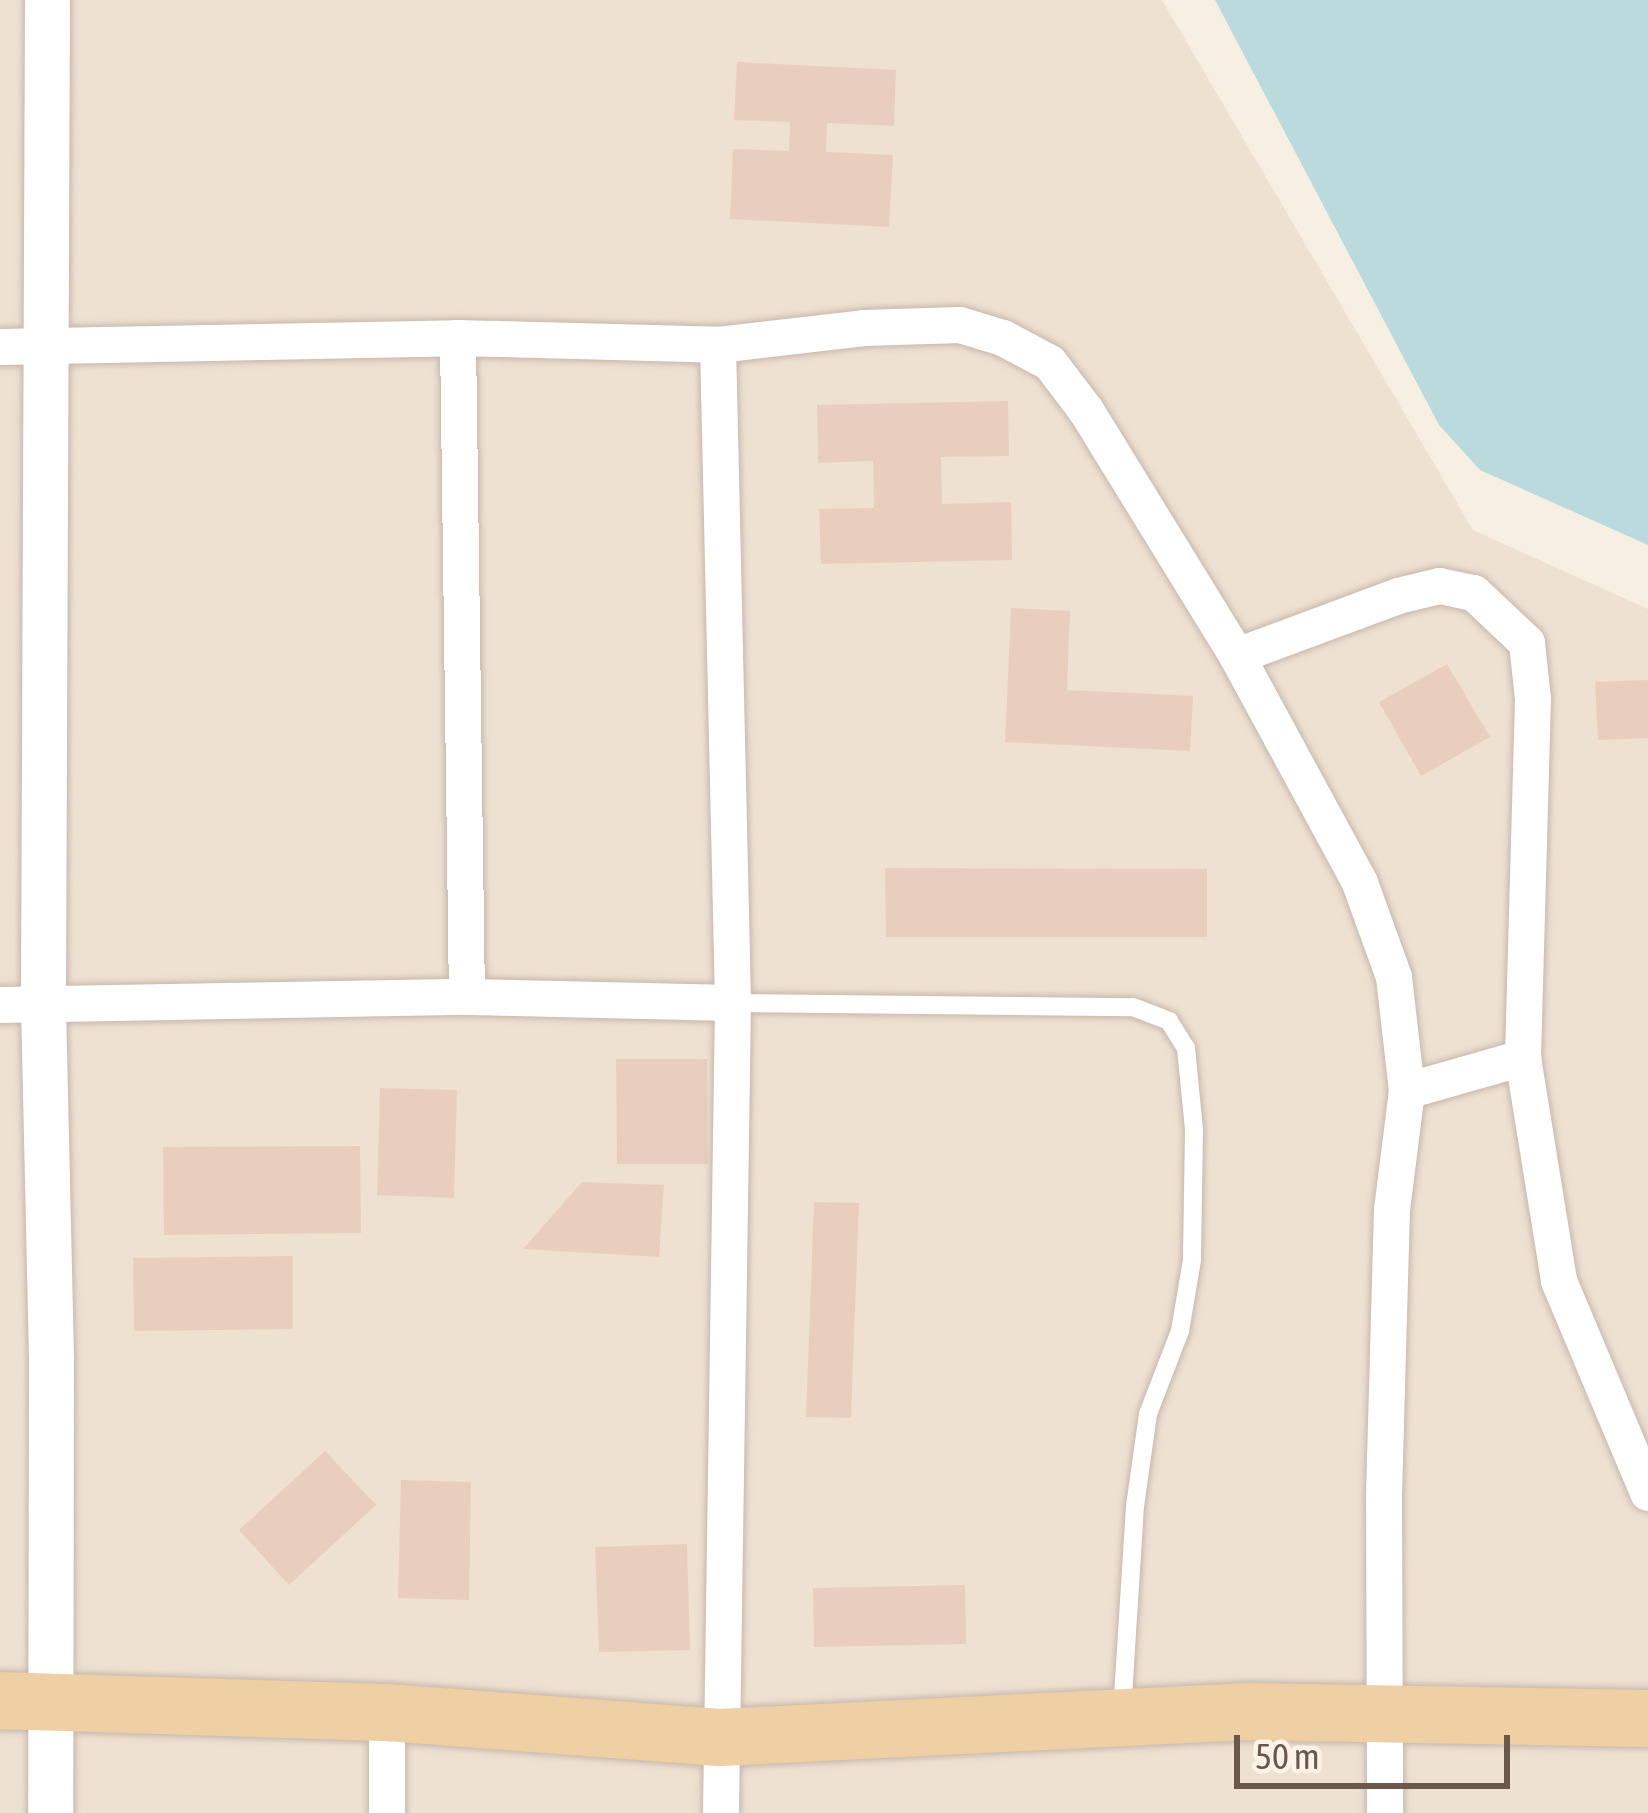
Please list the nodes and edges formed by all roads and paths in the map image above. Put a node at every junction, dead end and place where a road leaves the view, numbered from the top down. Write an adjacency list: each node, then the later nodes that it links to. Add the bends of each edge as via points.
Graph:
1 (47, 0): 5 (street)
2 (458, 338): 3 (street); 5 (street); 7 (street)
3 (718, 345): 6 (street, via 959,325 1050,363); 8 (street)
4 (0, 347): 5 (street)
5 (45, 348): 9 (street)
6 (1237, 656): 10 (street, via 1440,586 1474,593 1527,643 1533,699); 11 (street, via 1360,883 1394,977)
7 (467, 997): 8 (street); 9 (street)
8 (733, 1003): 17 (lane, via 1133,1007 1169,1021 1186,1048 1192,1260 1180,1331 1148,1414); 18 (street)
9 (21, 1005): 13 (street, via 51,1361)
10 (1523, 1058): 11 (street); 12 (street, via 1559,1281)
11 (1407, 1090): 14 (street, via 1392,1209)
12 (1648, 1493)
13 (24, 1699): 15 (main road); 19 (street)
14 (1384, 1710): 16 (main road); 17 (main road); 22 (street)
15 (387, 1712): 18 (main road); 20 (street)
16 (1648, 1718)
17 (1121, 1720): 18 (main road)
18 (719, 1737): 21 (street)
19 (50, 1813)
20 (387, 1813)
21 (721, 1813)
22 (1385, 1813)

